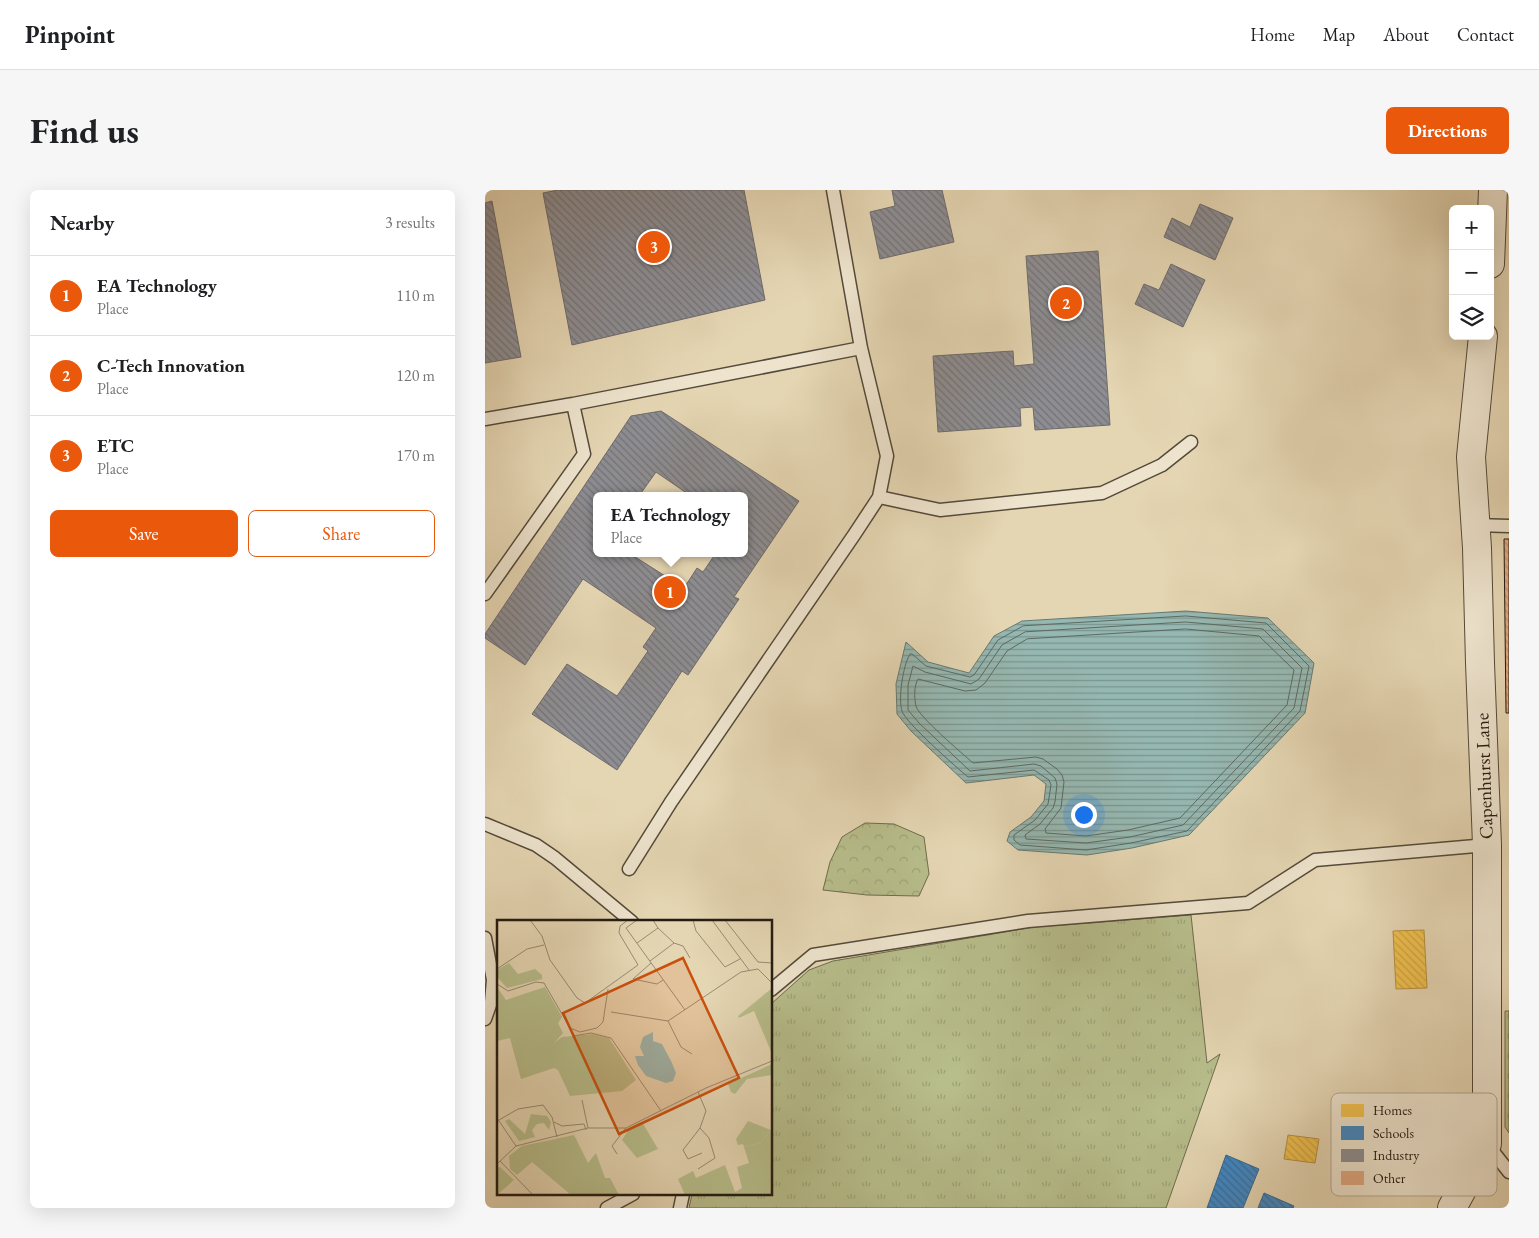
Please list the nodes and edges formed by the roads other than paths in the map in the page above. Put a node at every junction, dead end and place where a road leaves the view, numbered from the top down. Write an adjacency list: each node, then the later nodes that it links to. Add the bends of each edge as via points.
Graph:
1 (833, 190): 5 (lane)
2 (1493, 190): 3 (street)
3 (1491, 250)
4 (1483, 340): 10 (street, Capenhurst Lane, via 1471,457)
5 (861, 348): 6 (lane); 9 (lane, via 887,456)
6 (573, 404): 7 (lane); 12 (lane, via 584,454)
7 (485, 419)
8 (1191, 442): 9 (lane, via 1162,465 1102,493 941,510)
9 (879, 497): 15 (lane, via 671,802)
10 (1475, 525): 11 (lane); 14 (street, Capenhurst Lane)
11 (1509, 526)
12 (485, 594)
13 (485, 824): 16 (lane, via 555,858)
14 (1487, 845): 18 (lane, via 1315,860 1248,902 1028,920 813,955); 20 (street, Capenhurst Lane)
15 (629, 869)
16 (630, 920)
17 (485, 938): 19 (lane, via 493,980)
18 (773, 988)
19 (485, 1019)
20 (1487, 1093)
21 (1497, 1157): 22 (lane)
22 (1509, 1172)
23 (629, 1196): 25 (lane)
24 (1459, 1196): 26 (street, Capenhurst Lane)
25 (607, 1208)
26 (1452, 1208)

